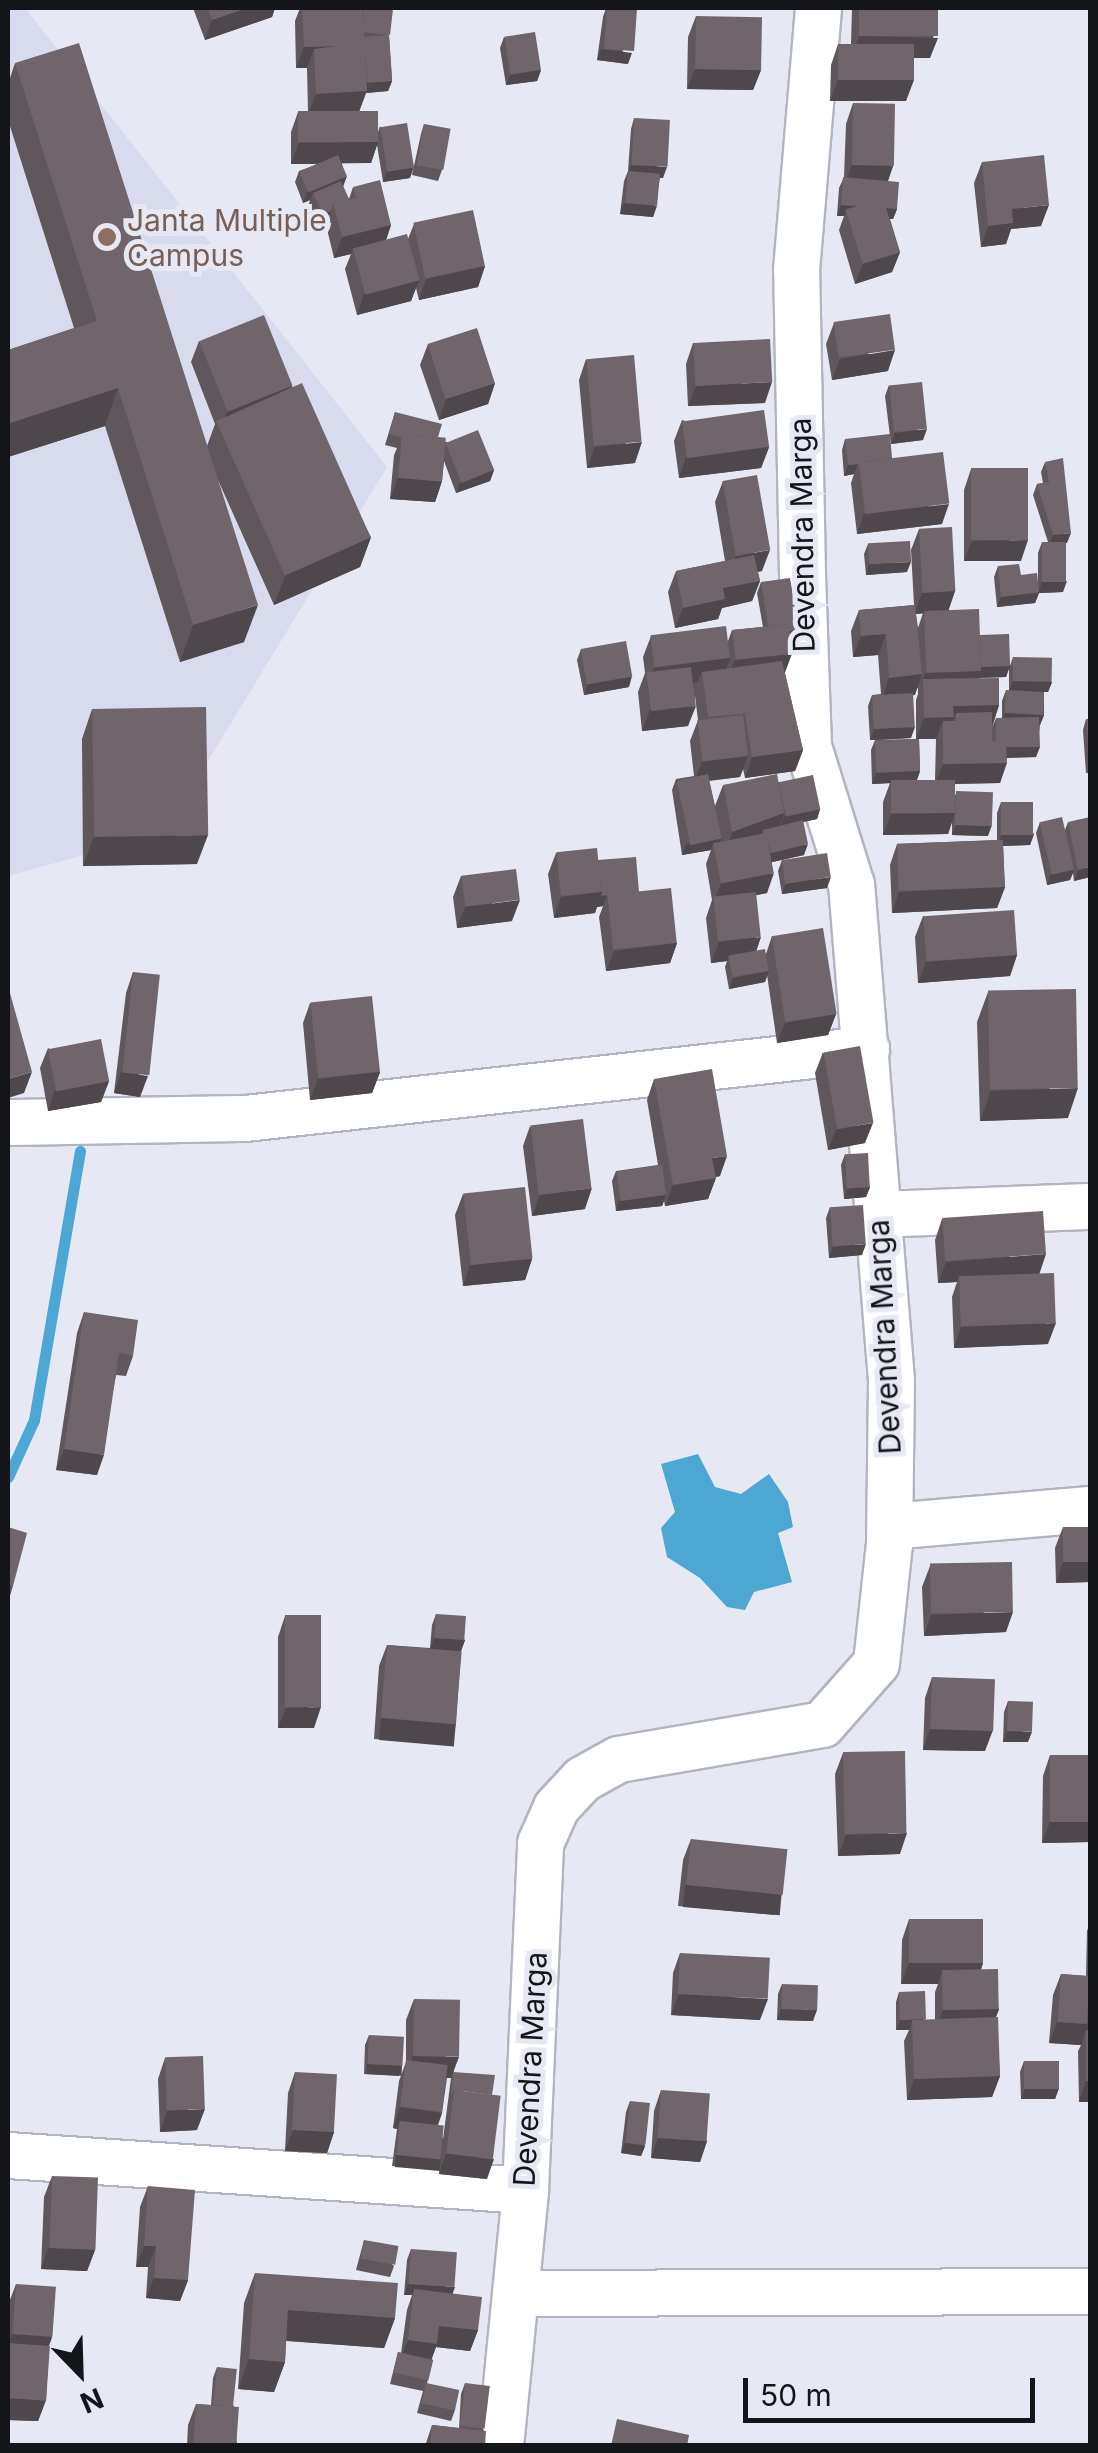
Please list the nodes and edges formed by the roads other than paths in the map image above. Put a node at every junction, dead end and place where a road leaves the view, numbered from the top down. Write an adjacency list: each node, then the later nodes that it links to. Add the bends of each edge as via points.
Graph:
1 (818, 8): 2 (street, Devendra Marga, via 796,270 808,746 852,885)
2 (866, 1050): 3 (street, via 244,1118); 5 (street, Devendra Marga)
3 (8, 1122)
4 (1090, 1206): 5 (street)
5 (878, 1214): 7 (street, Devendra Marga, via 891,1380)
6 (1090, 1508): 7 (street)
7 (890, 1526): 9 (street, Devendra Marga, via 876,1663 822,1724 618,1759 582,1779 556,1807 540,1843)
8 (8, 2155): 9 (street)
9 (525, 2190): 11 (street, Devendra Marga)
10 (1090, 2291): 11 (street)
11 (515, 2293): 12 (street, Devendra Marga)
12 (500, 2446)

